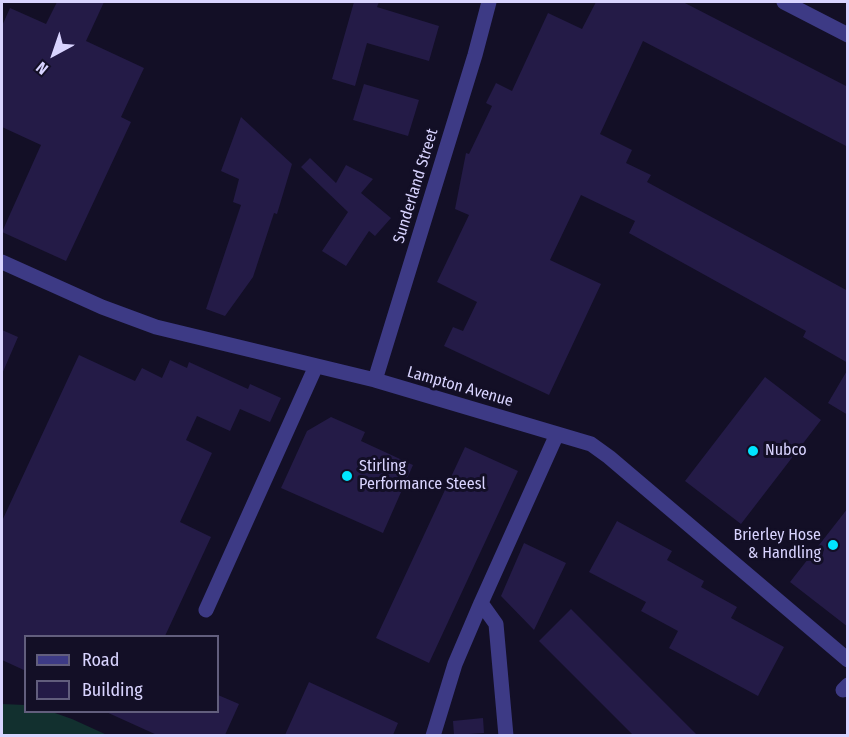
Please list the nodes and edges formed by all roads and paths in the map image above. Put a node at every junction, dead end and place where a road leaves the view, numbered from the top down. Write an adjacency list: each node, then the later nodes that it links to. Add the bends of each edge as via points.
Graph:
1 (489, 2): 6 (street, Sunderland Street)
2 (784, 2): 3 (street)
3 (848, 35)
4 (2, 262): 5 (street, Lampton Avenue, via 156,327)
5 (316, 366): 6 (street, Lampton Avenue); 9 (street)
6 (375, 380): 7 (street, Lampton Avenue)
7 (557, 434): 8 (street); 10 (street, Lampton Avenue, via 591,444 609,456)
8 (481, 603): 11 (street, via 455,664); 12 (street, via 496,624)
9 (206, 610)
10 (848, 660)
11 (433, 735)
12 (506, 735)

